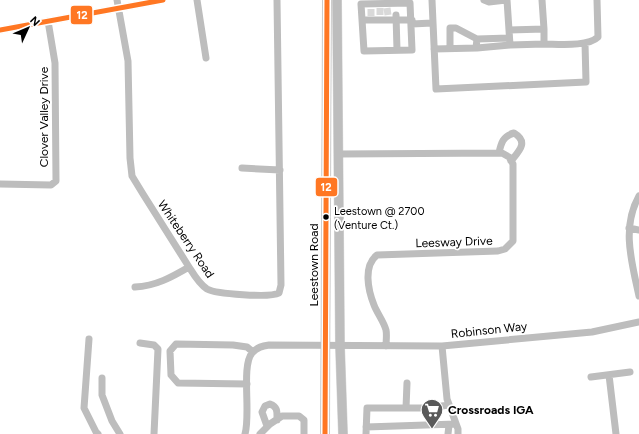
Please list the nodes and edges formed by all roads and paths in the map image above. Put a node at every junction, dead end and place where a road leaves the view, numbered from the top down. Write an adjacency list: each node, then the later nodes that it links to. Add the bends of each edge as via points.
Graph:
1 (163, 0): 11 (street)
2 (197, 0): 28 (street)
3 (277, 0): 34 (street, Whiteberry Road)
4 (327, 0): 29 (main road, Leestown Road)
5 (337, 0): 31 (main road)
6 (432, 0): 17 (street)
7 (484, 0): 8 (street)
8 (506, 0): 20 (street)
9 (542, 0): 18 (street)
10 (597, 0): 22 (street, via 598,37)
11 (118, 4): 15 (street); 39 (street, Whiteberry Road, via 128,61 132,176)
12 (379, 10): 13 (street); 13 (street); 14 (street); 14 (street, via 361,4)
13 (396, 12): 16 (street); 16 (street, via 410,3); 27 (street)
14 (362, 20): 27 (street, via 364,51)
15 (48, 21): 19 (street); 35 (street, Clover Valley Drive, via 55,63 56,181 51,185)
16 (412, 22): 17 (street); 27 (street, via 412,50)
17 (432, 23): 26 (street)
18 (544, 29): 20 (street); 23 (street)
19 (0, 30)
20 (509, 38): 21 (street); 23 (street); 25 (street)
21 (477, 39): 24 (street, via 456,28 450,28); 25 (street)
22 (585, 43): 23 (street); 26 (street, via 586,82 436,89)
23 (544, 44)
24 (450, 48): 25 (street); 26 (street)
25 (476, 48)
26 (434, 49)
27 (397, 50)
28 (206, 58)
29 (326, 86): 31 (main road, via 330,92 333,146); 45 (main road, Leestown Road)
30 (499, 153): 31 (street); 32 (street, via 507,155); 32 (street, via 504,138 514,133 520,136 522,146)
31 (339, 154): 46 (main road)
32 (511, 161): 47 (street, Leesway Drive, via 513,241 505,249 377,255 371,262 368,274 370,292 386,330)
33 (242, 168): 34 (street)
34 (280, 170): 39 (street, Whiteberry Road, via 279,293 267,295 215,292 205,288)
35 (0, 184)
36 (639, 196): 37 (street)
37 (629, 228): 38 (street); 41 (street, via 629,246)
38 (639, 230)
39 (189, 267): 40 (street, via 166,280)
40 (135, 287)
41 (639, 296)
42 (639, 322): 48 (street, Robinson Way, via 592,332)
43 (89, 339): 64 (street, via 84,408)
44 (140, 343): 66 (street, via 154,345 158,349)
45 (326, 346): 46 (street, Robinson Way); 49 (street, Robinson Way, via 269,345); 70 (main road, Leestown Road)
46 (340, 346): 47 (street, Robinson Way); 71 (main road)
47 (386, 346): 48 (street, Robinson Way)
48 (442, 346): 56 (street)
49 (253, 352): 55 (street, via 248,361); 55 (street, via 247,347 233,345 176,344 170,351 171,375 178,383)
50 (630, 372): 51 (street)
51 (609, 375): 52 (street); 75 (street)
52 (591, 377)
53 (102, 378): 65 (street, via 102,394)
54 (407, 383): 57 (street)
55 (247, 384): 63 (street)
56 (448, 405): 57 (street); 59 (street)
57 (406, 408): 62 (street, via 367,408)
58 (277, 420): 60 (street); 60 (street, via 275,407 270,404 265,406 262,412); 69 (street, via 282,416 299,416 304,420)
59 (452, 425): 61 (street); 73 (street); 74 (street)
60 (267, 426): 68 (street)
61 (390, 426): 62 (street); 72 (street)
62 (366, 431)
63 (245, 433): 67 (street)
64 (98, 434)
65 (120, 434)
66 (154, 434)
67 (255, 434)
68 (260, 434)
69 (304, 434)
70 (325, 434)
71 (343, 434)
72 (389, 434)
73 (448, 434)
74 (458, 434)
75 (616, 434)

